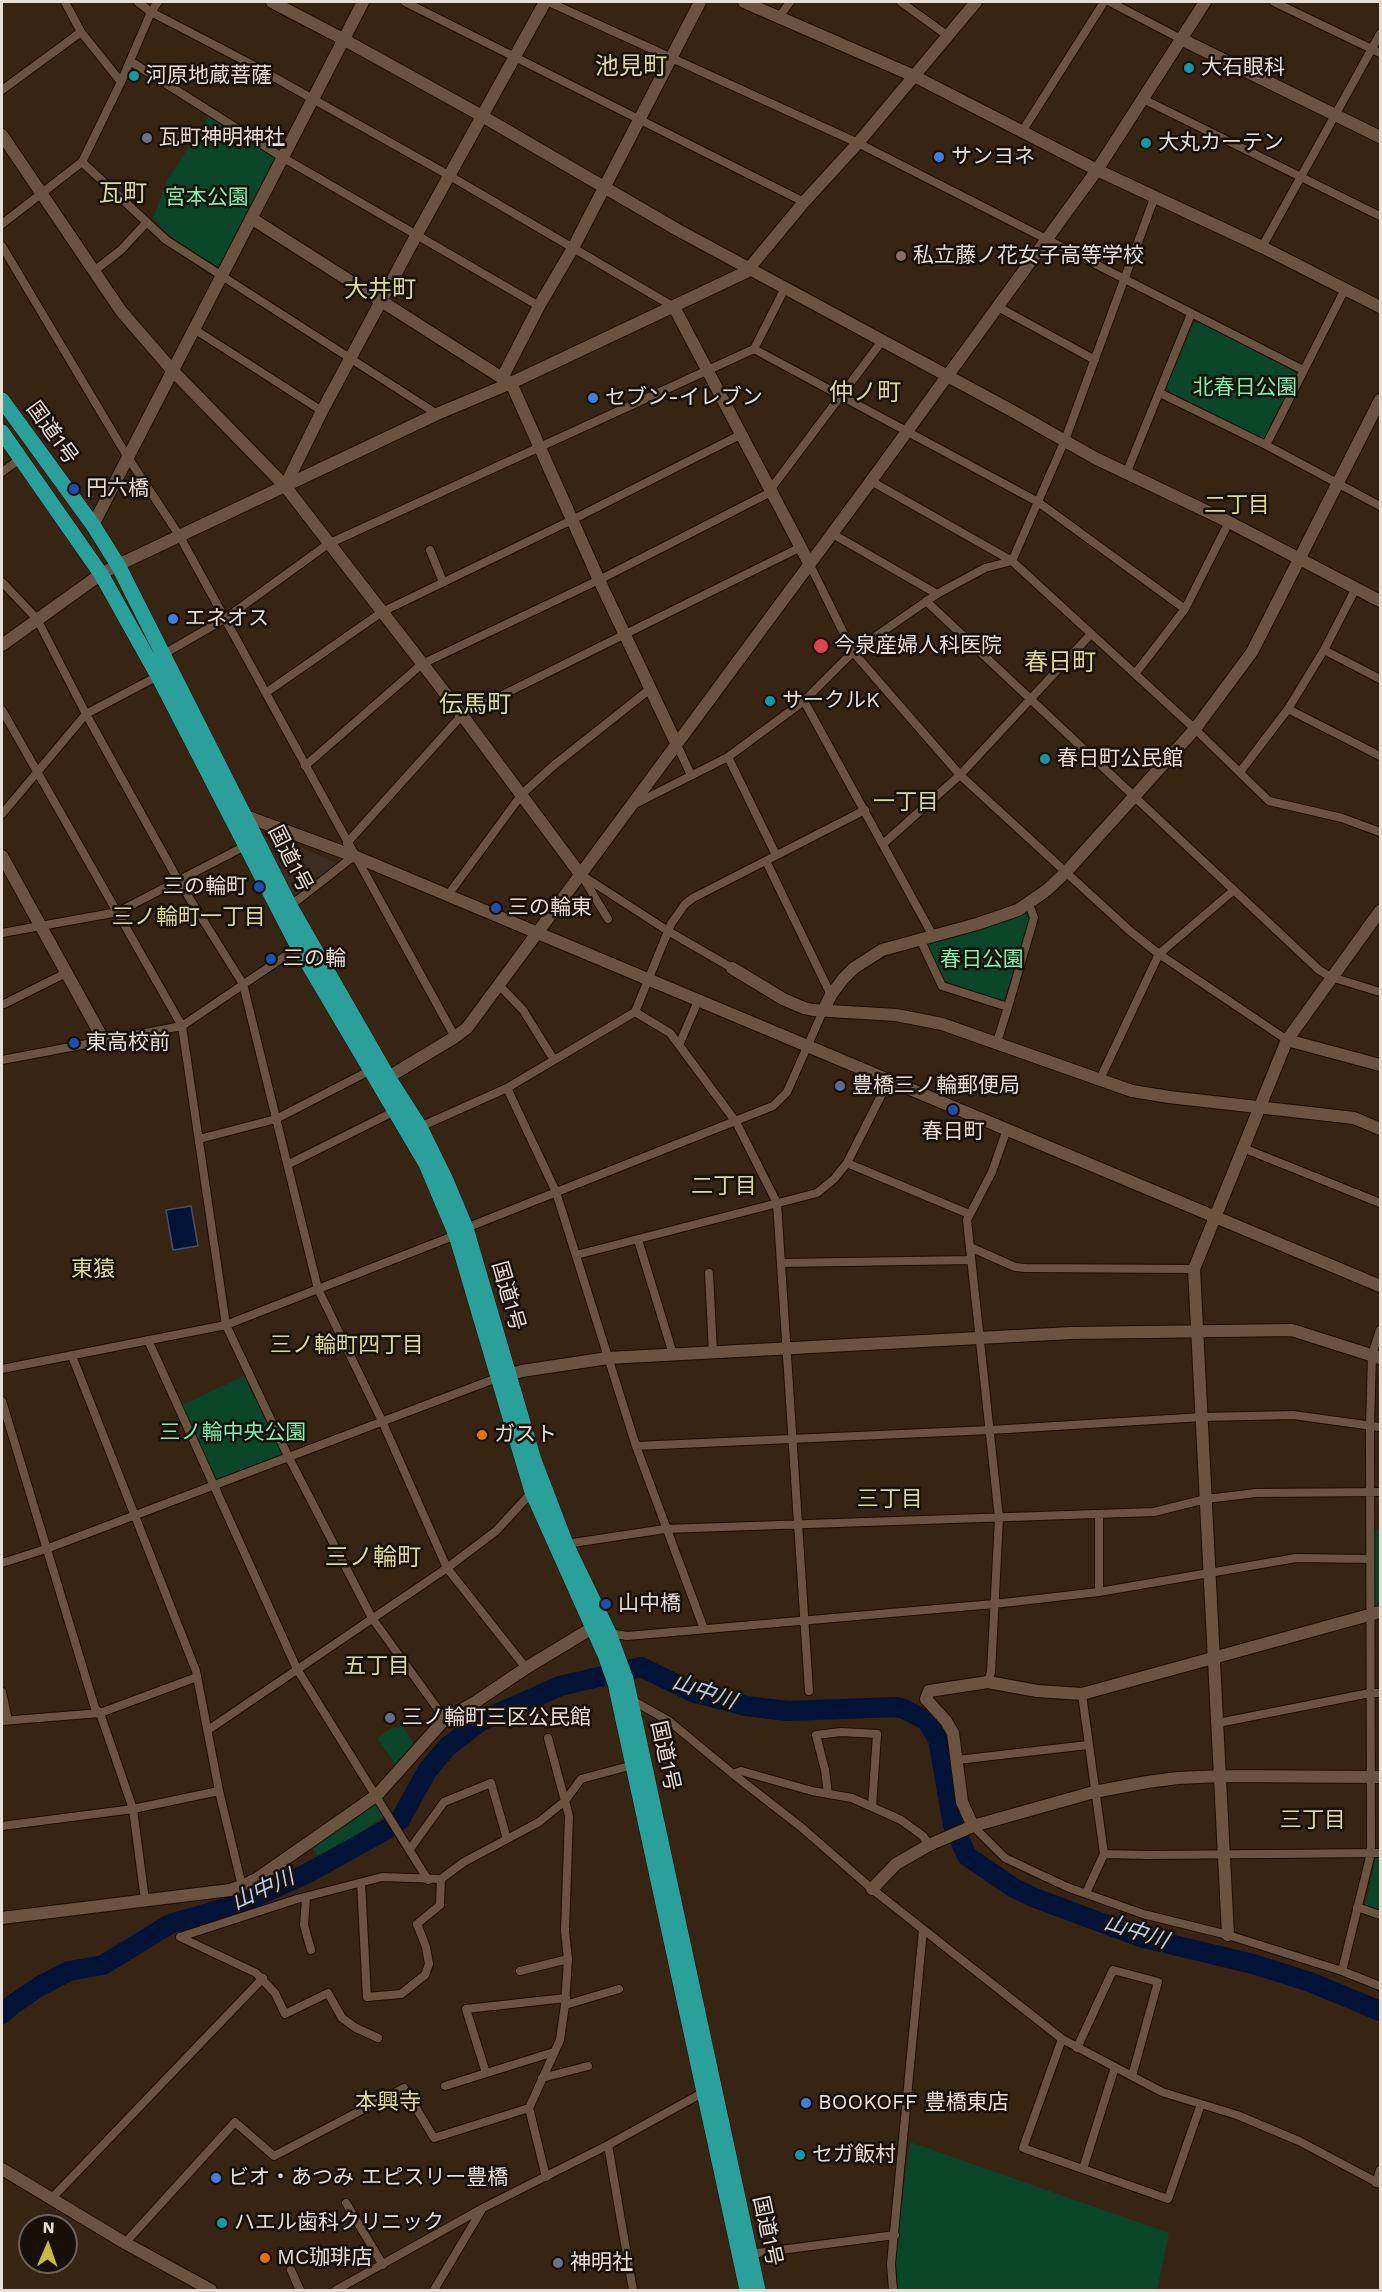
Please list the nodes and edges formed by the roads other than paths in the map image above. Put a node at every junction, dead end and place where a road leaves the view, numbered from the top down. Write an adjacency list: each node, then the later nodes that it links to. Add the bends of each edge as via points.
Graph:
1 (65, 2): 19 (street)
2 (138, 2): 17 (street)
3 (158, 2): 17 (street)
4 (272, 2): 22 (street)
5 (363, 2): 22 (street)
6 (405, 2): 25 (street)
7 (547, 2): 25 (street); 26 (street)
8 (700, 2): 26 (street)
9 (744, 2): 18 (street)
10 (790, 2): 18 (street)
11 (901, 2): 21 (street)
12 (976, 2): 21 (street)
13 (1104, 2): 36 (street)
14 (1110, 2): 23 (street)
15 (1205, 2): 23 (street)
16 (1274, 2): 24 (street)
17 (151, 12): 27 (street); 31 (street)
18 (780, 16): 28 (street)
19 (81, 32): 29 (street); 30 (street)
20 (1380, 34): 24 (street)
21 (948, 36): 28 (street)
22 (343, 39): 31 (street); 34 (street)
23 (1181, 39): 32 (street); 33 (street)
24 (1376, 51): 33 (street)
25 (513, 57): 34 (street); 35 (street)
26 (671, 57): 35 (street); 39 (street)
27 (130, 61): 29 (street); 40 (street)
28 (914, 76): 36 (street); 39 (street)
29 (121, 82): 41 (street)
30 (2, 90)
31 (313, 99): 40 (street); 43 (street)
32 (1143, 99): 42 (street); 44 (street)
33 (1335, 115): 38 (street); 44 (street)
34 (482, 116): 43 (street); 45 (street)
35 (639, 120): 45 (street); 48 (street)
36 (1023, 130): 42 (street)
37 (2, 135): 46 (street)
38 (1380, 137)
39 (858, 143): 48 (street); 54 (street)
40 (282, 157): 50 (street); 53 (street)
41 (82, 162): 46 (street); 51 (street)
42 (1098, 170): 47 (street); 54 (street)
43 (450, 176): 53 (street); 57 (street)
44 (1301, 177): 49 (street); 56 (street)
45 (604, 187): 57 (street); 58 (street)
46 (42, 194): 52 (street); 59 (street)
47 (1155, 196): 56 (street); 61 (street)
48 (804, 202): 58 (street)
49 (1380, 216)
50 (251, 218): 60 (street); 64 (street)
51 (147, 222): 59 (street); 60 (street, via 166,240)
52 (2, 224)
53 (417, 234): 64 (street); 65 (street)
54 (1046, 240): 61 (street); 66 (street)
55 (2, 246): 92 (street)
56 (1262, 247): 63 (street)
57 (573, 248): 65 (street); 67 (street)
58 (750, 268): 62 (street); 67 (street)
59 (94, 271): 75 (street, via 121,311)
60 (222, 276): 70 (street); 73 (street)
61 (1125, 280): 69 (street); 74 (street)
62 (785, 288): 71 (street); 72 (street)
63 (1345, 289): 68 (street); 76 (street)
64 (381, 301): 73 (street); 79 (street)
65 (539, 306): 79 (street)
66 (998, 306): 74 (street); 78 (street)
67 (674, 307): 77 (street); 79 (street)
68 (1380, 307)
69 (1191, 314): 76 (street); 80 (street)
70 (194, 329): 75 (street); 84 (street)
71 (882, 341): 78 (street); 81 (street)
72 (754, 349): 77 (street); 81 (street)
73 (351, 358): 84 (street); 85 (street)
74 (1095, 360): 89 (street)
75 (172, 370): 92 (street); 98 (street)
76 (1303, 370): 90 (street)
77 (708, 371): 88 (street); 91 (street)
78 (946, 376): 86 (street); 89 (street)
79 (507, 381): 85 (street); 91 (street)
80 (1160, 393): 90 (street); 95 (street)
81 (841, 397): 86 (street); 99 (street)
82 (2, 400): 104 (highway, 国道1号)
83 (1379, 405): 97 (street)
84 (322, 411): 98 (street)
85 (437, 414): 98 (street)
86 (906, 431): 96 (street); 100 (street)
87 (2, 432): 93 (highway, 国道1号)
88 (742, 434): 99 (street); 102 (street)
89 (1065, 440): 95 (street); 100 (street)
90 (1266, 445): 97 (street)
91 (540, 449): 102 (street); 107 (street)
92 (128, 456): 104 (street); 106 (street)
93 (20, 459): 94 (street); 114 (highway, 国道1号)
94 (2, 472)
95 (1126, 474): 103 (street)
96 (871, 481): 105 (street); 111 (street)
97 (1338, 484): 101 (street); 110 (street)
98 (285, 486): 106 (street); 107 (street)
99 (772, 490): 108 (street); 115 (street)
100 (1038, 502): 111 (street); 122 (street)
101 (1380, 506)
102 (572, 520): 115 (street); 117 (street)
103 (1229, 522): 110 (street); 122 (street)
104 (93, 525): 113 (highway, 国道1号)
105 (831, 533): 112 (street); 119 (street)
106 (179, 535): 113 (street); 124 (street)
107 (328, 544): 123 (street); 124 (street)
108 (801, 547): 112 (street); 126 (street)
109 (430, 550): 117 (street)
110 (1299, 559): 118 (street); 144 (street, via 1252,652)
111 (1012, 561): 119 (street, via 985,568); 127 (street)
112 (809, 563): 130 (street); 145 (street)
113 (118, 564): 114 (street); 131 (highway, 国道1号)
114 (101, 574): 125 (street); 134 (highway, 国道1号)
115 (599, 580): 126 (street); 132 (street)
116 (2, 582): 125 (street)
117 (443, 582): 123 (street)
118 (1356, 588): 121 (street); 129 (street)
119 (937, 594): 120 (street)
120 (926, 601): 130 (street); 138 (street)
121 (1380, 601)
122 (1185, 609): 133 (street)
123 (382, 612): 132 (street); 137 (street)
124 (226, 618): 131 (street); 137 (street)
125 (37, 619): 128 (street); 142 (street)
126 (625, 635): 136 (street); 143 (street)
127 (1090, 635): 133 (street); 138 (street)
128 (2, 645)
129 (1324, 650): 135 (street); 140 (street)
130 (853, 652): 139 (street); 151 (street)
131 (164, 654): 158 (highway, 国道1号)
132 (422, 664): 143 (street); 148 (street)
133 (1135, 674): 144 (street)
134 (158, 676): 142 (street); 158 (highway, 国道1号)
135 (1380, 680)
136 (650, 689): 145 (street); 153 (street)
137 (267, 692): 148 (street)
138 (1031, 699): 151 (street); 154 (street)
139 (804, 701): 147 (street); 156 (street)
140 (1288, 709): 146 (street); 150 (street)
141 (2, 710): 149 (street)
142 (86, 714): 149 (street); 169 (street)
143 (462, 715): 153 (street); 160 (street)
144 (1195, 729): 150 (street); 154 (street)
145 (675, 743): 152 (street); 155 (street)
146 (1380, 756)
147 (728, 757): 152 (street); 163 (street)
148 (305, 766): 160 (street)
149 (37, 771): 157 (street); 175 (street)
150 (1240, 772): 159 (street, via 1269,801 1342,818)
151 (960, 775): 161 (street); 167 (street)
152 (691, 776): 155 (street)
153 (522, 794): 168 (street); 171 (street)
154 (1134, 796): 167 (street); 170 (street)
155 (632, 805): 168 (street)
156 (865, 810): 161 (street); 163 (street)
157 (2, 814)
158 (236, 814): 162 (highway, 国道1号); 165 (street); 173 (highway, 国道1号)
159 (1380, 832)
160 (347, 843): 165 (street)
161 (883, 844): 181 (street)
162 (245, 846): 169 (street); 183 (highway, 国道1号)
163 (776, 855): 166 (street)
164 (2, 856): 177 (street)
165 (354, 856): 171 (street); 173 (street); 199 (street)
166 (766, 861): 178 (street, via 693,898 678,912); 192 (street)
167 (1066, 872): 172 (street); 184 (street)
168 (580, 874): 176 (street); 178 (street); 180 (street)
169 (178, 880): 175 (street); 189 (street)
170 (1234, 890): 184 (street); 187 (street)
171 (448, 895): 180 (street)
172 (1029, 904): 181 (street, via 994,919); 195 (street, via 1034,918)
173 (290, 906): 183 (highway, 国道1号)
174 (1380, 911): 187 (street)
175 (118, 912): 177 (street); 198 (street)
176 (608, 919)
177 (40, 926): 179 (street); 186 (street)
178 (668, 931): 185 (street); 188 (street)
179 (2, 933)
180 (537, 933): 188 (street); 190 (street)
181 (933, 936): 182 (street)
182 (920, 939): 192 (street, via 867,958); 195 (street, via 942,986)
183 (303, 943): 189 (street); 208 (highway, 国道1号); 211 (highway, 国道1号)
184 (1159, 954): 200 (street); 209 (street)
185 (732, 968): 196 (street, via 783,999)
186 (66, 973): 194 (street); 201 (street)
187 (1331, 977): 191 (street); 200 (street)
188 (649, 981): 193 (street); 197 (street)
189 (243, 984): 198 (street); 215 (street)
190 (499, 985): 199 (street, via 467,1028); 206 (street, via 527,1017)
191 (1380, 992)
192 (831, 995): 196 (street)
193 (698, 1001): 203 (street); 204 (street)
194 (4, 1004)
195 (1008, 1007): 202 (street)
196 (824, 1011): 202 (street, via 926,1020); 204 (street)
197 (634, 1012): 203 (street, via 670,1032); 206 (street)
198 (182, 1026): 201 (street); 220 (street)
199 (455, 1037): 211 (street)
200 (1287, 1040): 207 (street); 213 (street)
201 (104, 1041): 205 (street)
202 (997, 1042): 209 (street)
203 (680, 1045): 216 (street)
204 (807, 1047): 210 (street); 216 (street, via 787,1092 777,1103)
205 (2, 1060)
206 (554, 1060): 212 (street)
207 (1380, 1065)
208 (370, 1070): 211 (highway, 国道1号); 215 (street)
209 (1101, 1079): 213 (street, via 1150,1095)
210 (889, 1080): 218 (street); 222 (street)
211 (383, 1081): 214 (highway, 国道1号); 217 (highway, 国道1号)
212 (507, 1088): 217 (street); 224 (street)
213 (1258, 1108): 219 (street, via 1354,1118); 221 (street)
214 (395, 1111): 223 (street); 229 (highway, 国道1号)
215 (276, 1119): 220 (street); 223 (street)
216 (736, 1122): 224 (street); 225 (street)
217 (420, 1127): 229 (highway, 国道1号, via 445,1178)
218 (1008, 1129): 227 (street, via 992,1172); 228 (street)
219 (1380, 1129)
220 (199, 1138): 239 (street)
221 (1243, 1148): 226 (street); 228 (street)
222 (847, 1163): 225 (street, via 817,1193); 227 (street)
223 (289, 1164): 238 (street)
224 (556, 1192): 229 (street); 232 (street)
225 (777, 1203): 230 (street); 234 (street)
226 (1380, 1203)
227 (969, 1214): 231 (street)
228 (1216, 1217): 235 (street); 237 (street)
229 (461, 1232): 238 (street); 251 (highway, 国道1号)
230 (638, 1240): 232 (street); 246 (street)
231 (970, 1247): 233 (street); 235 (street, via 1025,1268)
232 (576, 1255): 249 (street)
233 (971, 1260): 234 (street); 242 (street)
234 (782, 1263): 244 (street)
235 (1194, 1269): 241 (street)
236 (709, 1273): 245 (street)
237 (1380, 1286)
238 (318, 1289): 239 (street); 254 (street)
239 (226, 1325): 243 (street); 260 (street)
240 (1380, 1330): 248 (street)
241 (1197, 1331): 242 (street); 248 (street, via 1292,1330); 253 (street)
242 (980, 1339): 244 (street); 257 (street)
243 (148, 1340): 247 (street); 261 (street)
244 (786, 1349): 245 (street); 258 (street)
245 (713, 1353): 246 (street)
246 (673, 1354): 249 (street)
247 (72, 1356): 250 (street); 267 (street)
248 (1376, 1357): 255 (street)
249 (608, 1358): 251 (street); 259 (street)
250 (2, 1369)
251 (503, 1377): 254 (street); 262 (highway, 国道1号); 271 (highway, 国道1号)
252 (2, 1401): 272 (street)
253 (1203, 1417): 255 (street, via 1293,1415); 257 (street); 265 (street)
254 (382, 1421): 260 (street); 275 (street)
255 (1370, 1426): 256 (street); 263 (street)
256 (1380, 1427)
257 (990, 1430): 258 (street); 268 (street)
258 (794, 1438): 259 (street); 269 (street)
259 (636, 1446): 270 (street)
260 (288, 1456): 261 (street); 280 (street)
261 (213, 1484): 267 (street); 288 (street)
262 (532, 1492): 275 (street, via 496,1531); 282 (highway, 国道1号)
263 (1371, 1492): 264 (street); 265 (street, via 1256,1493); 273 (street)
264 (1380, 1492)
265 (1206, 1499): 266 (street, via 1154,1512); 276 (street)
266 (1099, 1514): 268 (street); 277 (street)
267 (133, 1515): 272 (street); 289 (street)
268 (999, 1518): 269 (street); 278 (street)
269 (800, 1525): 270 (street); 281 (street)
270 (665, 1529): 271 (street); 283 (street)
271 (566, 1544): 284 (highway, 国道1号)
272 (46, 1549): 274 (street); 297 (street, via 95,1708)
273 (1370, 1558): 276 (street, via 1296,1557); 279 (street)
274 (2, 1563)
275 (447, 1568): 280 (street); 287 (street)
276 (1209, 1574): 277 (street); 286 (street)
277 (1099, 1592): 278 (street)
278 (994, 1604): 281 (street); 290 (street)
279 (1375, 1613): 286 (street); 293 (street)
280 (372, 1618): 288 (street); 298 (street)
281 (805, 1620): 283 (street); 291 (street)
282 (592, 1628): 285 (highway, 国道1号); 287 (street)
283 (704, 1629): 284 (street, via 627,1636)
284 (609, 1633): 285 (highway, 国道1号)
285 (611, 1655): 296 (highway, 国道1号)
286 (1215, 1656): 295 (street); 300 (street)
287 (526, 1668): 298 (street)
288 (297, 1669): 301 (street); 312 (street)
289 (197, 1677): 297 (street); 301 (street)
290 (988, 1682): 295 (street); 304 (street, via 934,1689 927,1696 952,1733)
291 (809, 1691)
292 (2, 1692): 299 (street)
293 (1370, 1693): 294 (street); 300 (street); 308 (street)
294 (1380, 1693)
295 (1082, 1694): 303 (street)
296 (626, 1700): 305 (highway, 国道1号); 306 (street, via 669,1721); 369 (highway, 国道1号)
297 (100, 1713): 299 (street); 315 (street)
298 (445, 1719): 312 (street)
299 (5, 1721)
300 (1218, 1723): 307 (street)
301 (208, 1730): 309 (street)
302 (548, 1738): 313 (street)
303 (1088, 1745): 304 (street); 310 (street)
304 (957, 1760): 317 (street, via 962,1802)
305 (633, 1766): 313 (street, via 580,1779); 355 (highway, 国道1号)
306 (733, 1774): 311 (street, via 741,1771); 328 (street)
307 (1221, 1776): 308 (street); 310 (street, via 1147,1782); 323 (street)
308 (1375, 1777): 321 (street)
309 (219, 1791): 315 (street); 327 (street)
310 (1094, 1792): 317 (street); 322 (street)
311 (828, 1794): 314 (street); 314 (street, via 816,1735 841,1731 877,1734)
312 (377, 1795): 320 (street); 327 (street)
313 (565, 1801): 318 (street, via 539,1822); 338 (street, via 569,1816 565,1930)
314 (872, 1807): 319 (street, via 901,1820)
315 (133, 1809): 316 (street); 331 (street)
316 (2, 1826)
317 (973, 1827): 319 (street); 329 (street, via 1005,1858)
318 (507, 1839): 320 (street, via 491,1783 444,1802); 324 (street)
319 (929, 1845): 328 (street, via 896,1864)
320 (410, 1849): 325 (street)
321 (1376, 1853): 323 (street); 332 (street)
322 (1104, 1854): 323 (street); 329 (street)
323 (1225, 1855): 336 (street)
324 (441, 1879): 325 (street); 326 (street, via 440,1905 417,1924 429,1964 425,1975 401,1994 367,1997)
325 (428, 1880): 326 (street, via 382,1877)
326 (361, 1882): 330 (street)
327 (242, 1886): 331 (street)
328 (872, 1889): 335 (street)
329 (1086, 1893): 336 (street, via 1143,1914)
330 (306, 1898): 337 (street, via 304,1925); 341 (street, via 180,1936)
331 (145, 1900): 334 (street)
332 (1358, 1907): 333 (street); 340 (street)
333 (1380, 1915)
334 (2, 1918)
335 (923, 1930): 346 (street); 367 (street)
336 (1228, 1935): 340 (street)
337 (311, 1950)
338 (568, 1959): 339 (street); 344 (street)
339 (520, 1971)
340 (1342, 1971): 342 (street)
341 (263, 1978): 345 (street, via 285,2014 328,1993 342,2018); 364 (street)
342 (1380, 1986)
343 (619, 1989): 344 (street)
344 (565, 2001): 348 (street, via 560,2040); 351 (street, via 466,2009)
345 (378, 2038)
346 (1062, 2039): 347 (street); 360 (street, via 1023,2148)
347 (1077, 2048): 350 (street); 352 (street, via 1113,1970 1158,1982)
348 (554, 2052): 351 (street); 353 (street)
349 (588, 2066): 353 (street)
350 (1115, 2067): 352 (street); 360 (street)
351 (486, 2073): 354 (street)
352 (1132, 2076): 356 (street, via 1162,2092)
353 (542, 2078): 357 (street)
354 (445, 2086)
355 (704, 2092): 358 (street); 377 (highway, 国道1号)
356 (1201, 2104): 360 (street, via 1168,2199); 363 (street, via 1299,2141)
357 (529, 2108): 362 (street); 368 (street, via 434,2139 404,2088 274,2156 235,2122)
358 (608, 2145): 362 (street); 376 (street)
359 (2, 2169): 364 (street)
360 (1083, 2169)
361 (1380, 2170): 363 (street)
362 (546, 2177): 366 (street)
363 (1378, 2183)
364 (52, 2198): 368 (street)
365 (346, 2203): 370 (street)
366 (483, 2208): 370 (street); 375 (street)
367 (895, 2235): 369 (street); 379 (street)
368 (125, 2243): 372 (street)
369 (750, 2254): 378 (highway, 国道1号)
370 (383, 2265): 374 (street)
371 (291, 2270): 373 (street)
372 (211, 2290)
373 (300, 2290)
374 (336, 2290)
375 (434, 2290)
376 (633, 2290)
377 (747, 2290)
378 (758, 2290)
379 (893, 2290)

